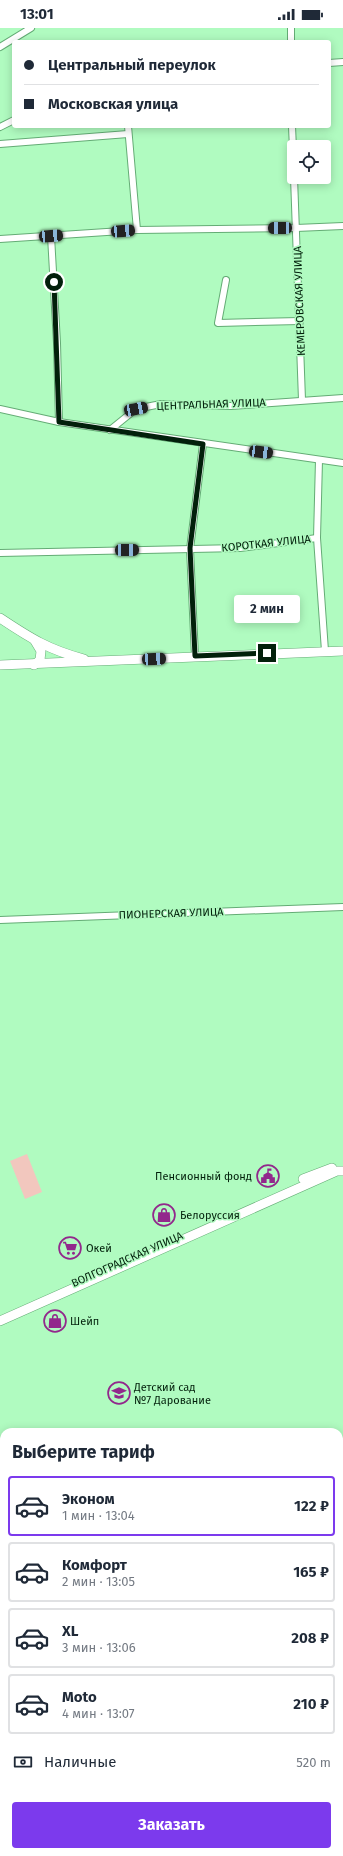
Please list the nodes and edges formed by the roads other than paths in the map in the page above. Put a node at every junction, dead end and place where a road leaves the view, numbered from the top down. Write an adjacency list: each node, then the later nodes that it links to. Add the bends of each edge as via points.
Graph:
1 (31, 28): 4 (street)
2 (291, 28): 3 (street)
3 (291, 40)
4 (0, 46)
5 (343, 62): 6 (street)
6 (331, 63)
7 (12, 121): 8 (street)
8 (0, 127)
9 (128, 128): 11 (street)
10 (292, 128): 12 (street)
11 (128, 134): 13 (street); 17 (street)
12 (293, 140)
13 (0, 144)
14 (294, 184): 16 (street, КЕМЕРОВСКАЯ УЛИЦА)
15 (343, 226): 16 (street)
16 (296, 228): 17 (street); 21 (street, КЕМЕРОВСКАЯ УЛИЦА)
17 (137, 230): 18 (street)
18 (51, 236): 19 (street); 25 (street)
19 (0, 239)
20 (226, 280): 21 (street, via 218,323)
21 (300, 321): 23 (street, КЕМЕРОВСКАЯ УЛИЦА)
22 (343, 398): 23 (street, ЦЕНТРАЛЬНАЯ УЛИЦА)
23 (302, 400): 26 (street, ЦЕНТРАЛЬНАЯ УЛИЦА, via 231,406 161,404 136,409)
24 (0, 409): 25 (street)
25 (59, 422): 26 (street)
26 (110, 430): 27 (street)
27 (203, 444): 28 (street); 31 (street)
28 (319, 460): 29 (street); 30 (street)
29 (343, 463)
30 (317, 538): 31 (street, КОРОТКАЯ УЛИЦА, via 240,548); 36 (street)
31 (190, 548): 32 (street, КОРОТКАЯ УЛИЦА); 37 (street)
32 (0, 553)
33 (0, 618): 34 (main road)
34 (35, 641): 38 (main road, via 60,653); 39 (main road, via 41,651 40,660)
35 (343, 650): 36 (main road)
36 (325, 651): 37 (main road)
37 (195, 656): 38 (main road)
38 (93, 662): 39 (main road)
39 (34, 665): 40 (main road)
40 (0, 666)
41 (343, 907): 42 (street, ПИОНЕРСКАЯ УЛИЦА)
42 (0, 920)
43 (343, 1166): 45 (main road, ВОЛГОГРАДСКАЯ УЛИЦА, via 321,1171)
44 (343, 1171): 46 (main road, via 337,1171)
45 (0, 1316)
46 (0, 1321)

